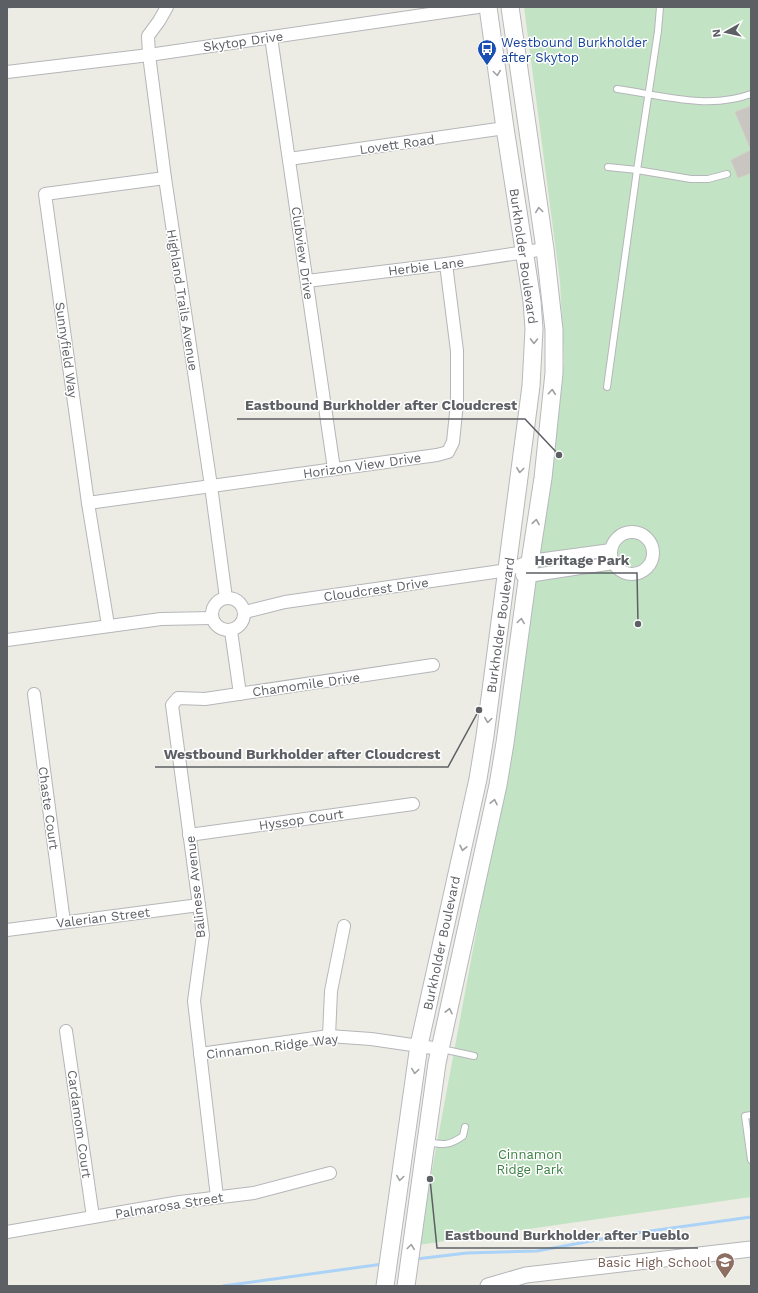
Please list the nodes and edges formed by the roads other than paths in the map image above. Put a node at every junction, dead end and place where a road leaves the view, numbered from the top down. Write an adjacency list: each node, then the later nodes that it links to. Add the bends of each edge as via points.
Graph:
1 (167, 7): 7 (street, Highland Trails Avenue, via 148,36)
2 (478, 7): 6 (street, Skytop Drive)
3 (488, 7): 12 (main road, Burkholder Boulevard, one-way to 12)
4 (510, 7): 18 (main road, Burkholder Boulevard, one-way to 4)
5 (660, 7): 10 (lane)
6 (271, 37): 7 (street, Skytop Drive); 13 (street, Clubview Drive)
7 (149, 55): 8 (street, Skytop Drive); 17 (street, Highland Trails Avenue)
8 (7, 72)
9 (617, 89): 10 (lane)
10 (649, 94): 11 (lane, via 692,101 718,101); 15 (lane)
11 (751, 94)
12 (505, 128): 13 (street, Lovett Road); 19 (main road, Burkholder Boulevard)
13 (289, 159): 21 (street, Clubview Drive)
14 (608, 167): 15 (lane)
15 (637, 170): 16 (lane, via 691,179 708,179); 22 (lane)
16 (727, 174)
17 (165, 178): 24 (street, Highland Trails Avenue); 25 (street, Sunnyfield Way, via 45,194)
18 (545, 249): 19 (street, Herbie Lane); 28 (main road, Burkholder Boulevard, one-way to 18, via 543,478 554,373 554,330)
19 (525, 252): 20 (street, Herbie Lane); 29 (main road, Burkholder Boulevard, one-way to 29, via 532,302 533,358)
20 (446, 264): 21 (street, Herbie Lane); 23 (street, Horizon View Drive, via 457,351 457,402 453,442 448,452)
21 (307, 281): 23 (street, Clubview Drive)
22 (607, 387)
23 (334, 469): 24 (street, Horizon View Drive)
24 (211, 486): 25 (street, Horizon View Drive); 30 (street, Highland Trails Avenue)
25 (88, 502): 33 (street, Sunnyfield Way)
26 (611, 550): 27 (street); 27 (street, via 621,535 633,532 644,536 652,552 650,564 636,574 623,572); 28 (street, Cloudcrest Drive)
27 (613, 563): 28 (street, Cloudcrest Drive)
28 (529, 569): 29 (street, Cloudcrest Drive); 49 (main road, Burkholder Boulevard, one-way to 28, via 498,785)
29 (508, 570): 31 (street, Cloudcrest Drive, via 285,602); 48 (main road, Burkholder Boulevard, one-way to 48, via 478,779)
30 (226, 598): 31 (street, via 238,601); 32 (street, via 215,605)
31 (245, 612): 34 (street, via 242,624)
32 (212, 618): 33 (street, via 161,619); 34 (street, via 223,630)
33 (108, 625): 35 (street)
34 (232, 631): 38 (street)
35 (7, 640)
36 (434, 666): 38 (street, Chamomile Drive)
37 (34, 694): 43 (street, Chaste Court)
38 (240, 694): 39 (street, Chamomile Drive, via 205,699)
39 (178, 698): 41 (street, Balinese Avenue, via 172,705)
40 (413, 804): 41 (street, Hyssop Court)
41 (189, 834): 42 (street, Balinese Avenue)
42 (199, 905): 43 (street, Valerian Street); 50 (street, Balinese Avenue, via 203,935 194,1002)
43 (64, 922): 45 (street, Valerian Street)
44 (344, 926): 47 (street, via 332,991)
45 (7, 930)
46 (66, 1031): 58 (street, Cardamom Court)
47 (330, 1036): 48 (street, Cinnamon Ridge Way, via 371,1038); 50 (street, Cinnamon Ridge Way)
48 (419, 1045): 49 (street, Cinnamon Ridge Way); 61 (main road, Burkholder Boulevard, one-way to 61)
49 (440, 1049): 51 (lane); 54 (main road, Burkholder Boulevard)
50 (200, 1054): 57 (street, Balinese Avenue)
51 (474, 1056)
52 (751, 1115): 55 (lane, via 745,1116)
53 (465, 1127): 54 (lane, via 463,1136 455,1142 445,1145)
54 (426, 1142): 62 (main road, Burkholder Boulevard, one-way to 54)
55 (751, 1160)
56 (330, 1173): 57 (street, Palmarosa Street, via 254,1193)
57 (217, 1197): 58 (street, Palmarosa Street)
58 (93, 1217): 59 (street, Palmarosa Street)
59 (7, 1232)
60 (751, 1249): 63 (street, via 526,1275)
61 (385, 1286)
62 (406, 1286)
63 (488, 1286)

